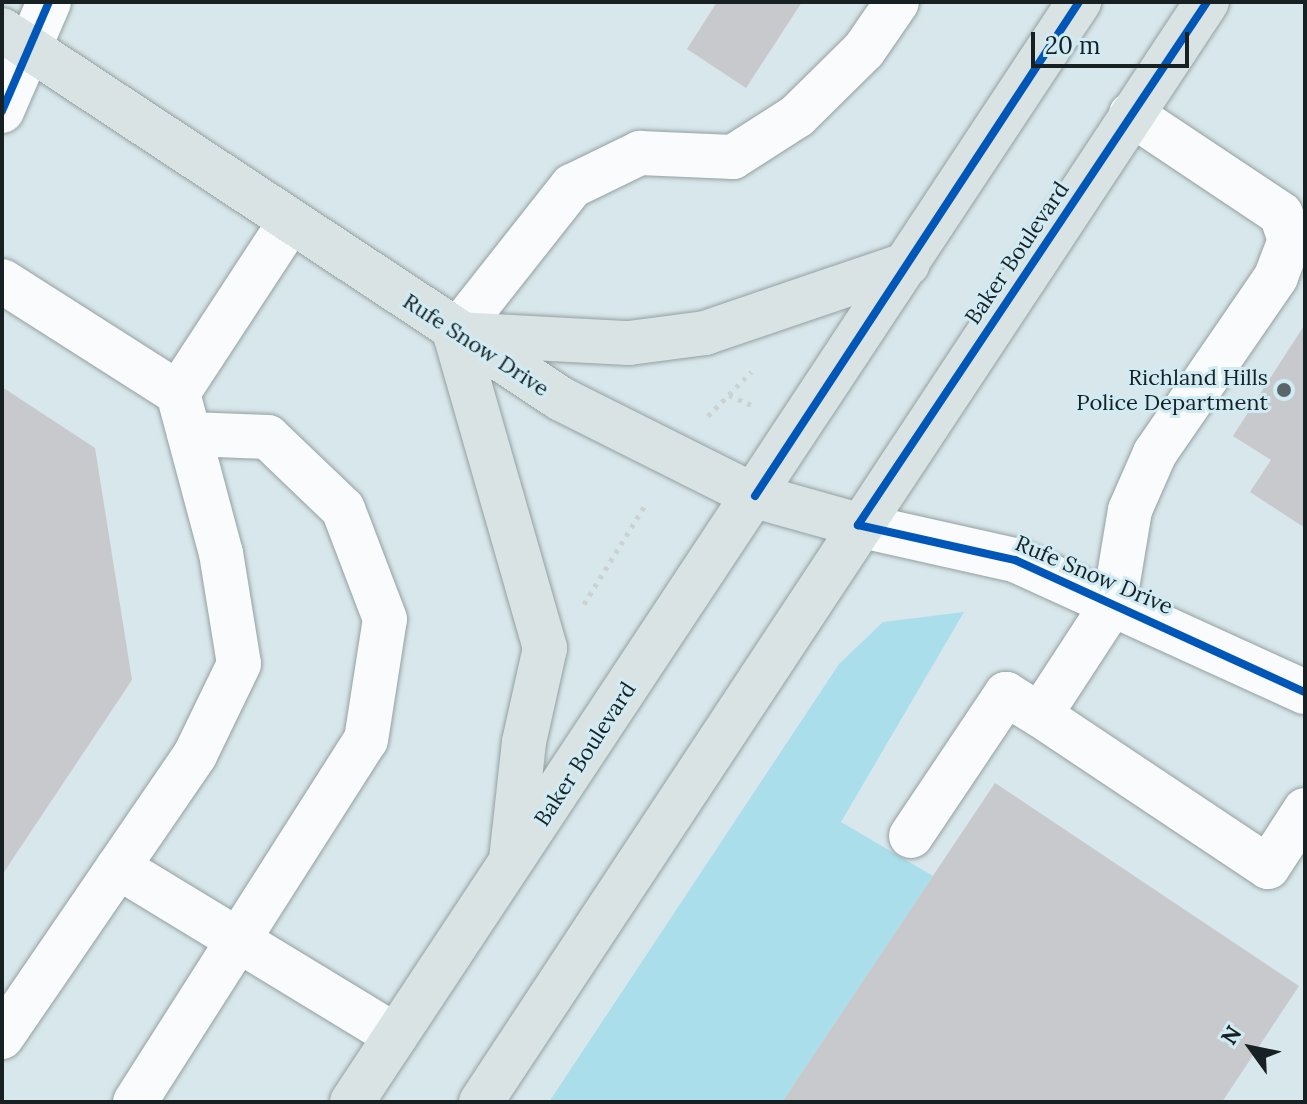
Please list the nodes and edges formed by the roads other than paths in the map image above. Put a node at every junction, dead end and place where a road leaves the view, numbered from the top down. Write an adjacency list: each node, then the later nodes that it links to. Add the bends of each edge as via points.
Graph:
1 (49, 2): 5 (street)
2 (897, 2): 11 (street, via 864,50 797,116 733,157 640,153 572,186)
3 (1079, 2): 9 (main road, Baker Boulevard)
4 (1207, 2): 7 (main road, Baker Boulevard)
5 (17, 40): 6 (street); 8 (main road, Rufe Snow Drive)
6 (2, 111)
7 (1131, 114): 14 (main road, Baker Boulevard); 15 (street, via 1281,214 1290,240 1276,277 1155,453 1130,510)
8 (290, 222): 11 (main road, Rufe Snow Drive); 12 (street)
9 (908, 264): 11 (main road, via 705,333 629,343); 13 (main road, Baker Boulevard)
10 (2, 281): 12 (street)
11 (455, 334): 13 (main road, Rufe Snow Drive, via 561,399); 21 (main road, via 545,648 524,742)
12 (183, 414): 20 (street, via 221,553 239,664 195,755); 22 (street, via 268,437 343,509 385,619 366,740)
13 (755, 496): 14 (main road, Rufe Snow Drive); 21 (main road, Baker Boulevard)
14 (858, 525): 15 (street, Rufe Snow Drive, via 960,542); 27 (main road, Baker Boulevard)
15 (1115, 600): 16 (street, Rufe Snow Drive); 17 (street)
16 (1305, 692)
17 (1040, 715): 18 (street, via 1268,867); 19 (street, via 1006,694)
18 (1305, 810)
19 (911, 836)
20 (118, 867): 22 (street); 24 (street)
21 (510, 868): 23 (main road, Baker Boulevard)
22 (241, 942): 23 (street); 25 (street)
23 (396, 1036): 26 (main road, Baker Boulevard)
24 (2, 1037)
25 (135, 1102)
26 (352, 1102)
27 (481, 1102)

